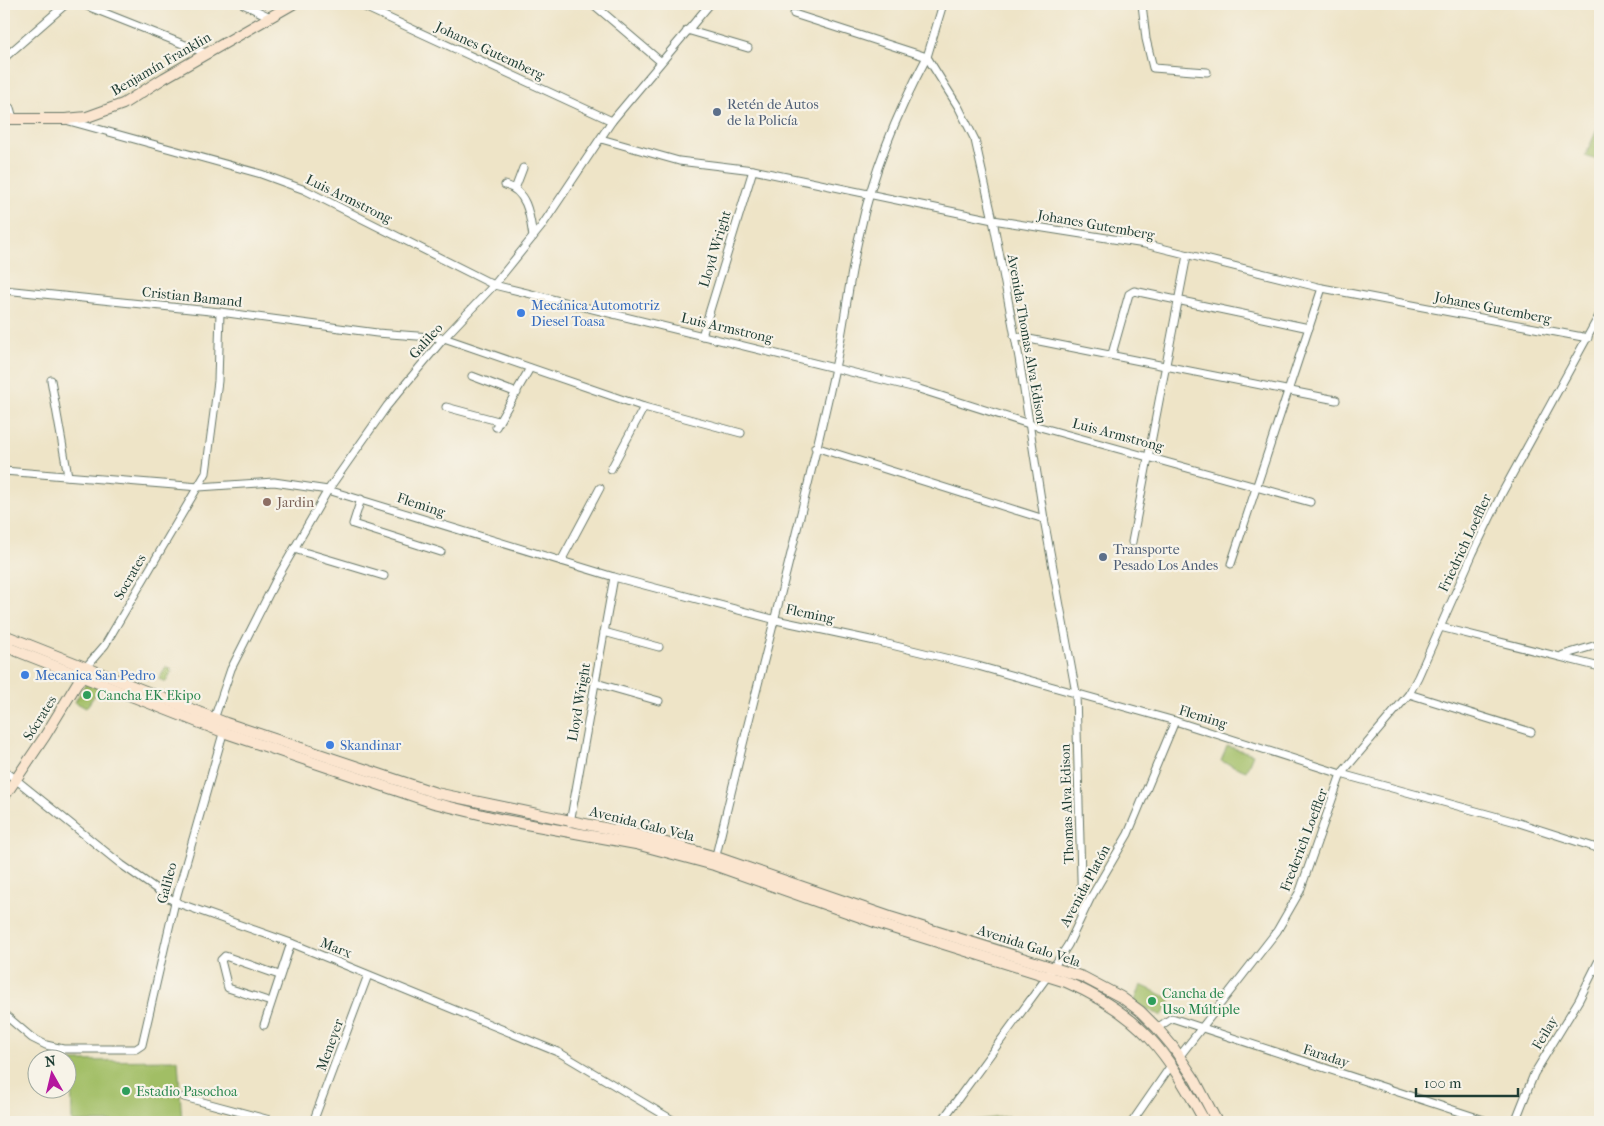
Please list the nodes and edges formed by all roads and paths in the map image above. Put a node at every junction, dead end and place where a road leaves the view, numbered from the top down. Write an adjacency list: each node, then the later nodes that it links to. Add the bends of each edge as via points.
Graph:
1 (66, 4): 18 (street)
2 (82, 4): 11 (street)
3 (106, 4): 11 (street)
4 (243, 4): 13 (street)
5 (293, 4): 13 (main road, Benjamín Franklin)
6 (358, 4): 24 (street, Johanes Gutemberg)
7 (593, 4): 19 (street)
8 (710, 4): 14 (street, Galileo)
9 (943, 4): 17 (street)
10 (1142, 4): 20 (street, via 1153,68)
11 (97, 10): 16 (street)
12 (794, 14): 17 (street)
13 (270, 17): 16 (main road, Benjamín Franklin)
14 (687, 30): 15 (street); 19 (street, Galileo)
15 (748, 48)
16 (208, 54): 23 (main road, Benjamín Franklin, via 123,104 87,117)
17 (927, 57): 30 (street); 31 (street, Avenida Thomas Alva Edison, via 975,140)
18 (4, 58)
19 (660, 61): 24 (street, Galileo)
20 (1207, 72)
21 (4, 104): 22 (street, via 10,108)
22 (9, 118): 23 (main road, Benjamín Franklin)
23 (65, 119): 34 (street, Luis Armstrong, via 261,174 305,190)
24 (612, 121): 25 (street, Galileo)
25 (601, 139): 27 (street, Johanes Gutemberg, via 679,161); 32 (street, Galileo)
26 (523, 168): 29 (street)
27 (753, 170): 30 (street, Johanes Gutemberg); 41 (street, Lloyd Wright)
28 (505, 185): 29 (street)
29 (515, 188): 32 (street, via 529,210)
30 (869, 195): 31 (street, Johanes Gutemberg); 48 (street)
31 (993, 220): 33 (street, Johanes Gutemberg, via 1145,244); 42 (street, Avenida Thomas Alva Edison)
32 (533, 237): 34 (street, Galileo)
33 (1187, 255): 35 (street, Johanes Gutemberg); 37 (street)
34 (494, 285): 41 (street, Luis Armstrong); 43 (street, Galileo)
35 (1322, 288): 40 (street); 44 (street, Johanes Gutemberg)
36 (4, 290): 38 (street, Cristian Bamand)
37 (1178, 300): 40 (street); 45 (street, via 1141,291 1129,294); 46 (street)
38 (220, 312): 43 (street, Cristian Bamand, via 377,333); 63 (street, Socrates, via 218,381 206,473)
39 (1600, 314): 44 (street, Friedrich Loeffler)
40 (1309, 328): 51 (street)
41 (702, 336): 48 (street, Luis Armstrong)
42 (1014, 336): 45 (street); 56 (street, Avenida Thomas Alva Edison)
43 (444, 338): 47 (street, Cristian Bamand); 66 (street, Galileo, via 387,406)
44 (1588, 338): 78 (street, Friedrich Loeffler, via 1502,493)
45 (1112, 354): 46 (street)
46 (1166, 365): 51 (street); 59 (street)
47 (530, 368): 52 (street); 55 (street, Cristian Bamand)
48 (835, 368): 56 (street, Luis Armstrong, via 916,388); 58 (street)
49 (472, 376): 52 (street)
50 (51, 380): 62 (street)
51 (1288, 390): 53 (street); 64 (street)
52 (516, 393): 54 (street, via 497,424)
53 (1336, 400)
54 (446, 407)
55 (644, 407): 57 (street, Cristian Bamand); 60 (street)
56 (1029, 424): 59 (street, Luis Armstrong); 69 (street, Avenida Thomas Alva Edison)
57 (741, 432)
58 (815, 447): 69 (street); 77 (street)
59 (1148, 456): 64 (street, Luis Armstrong); 70 (street)
60 (611, 469)
61 (4, 471): 62 (street, Fleming)
62 (68, 476): 63 (street, Fleming)
63 (199, 487): 66 (street, Fleming, via 274,482); 86 (street, Socrates, via 105,645)
64 (1256, 487): 68 (street, Luis Armstrong); 74 (street)
65 (600, 488): 73 (street)
66 (328, 490): 67 (street, Fleming); 71 (street, Galileo)
67 (361, 499): 72 (street, via 353,524); 73 (street, Fleming)
68 (1310, 502)
69 (1044, 519): 89 (street, Avenida Thomas Alva Edison)
70 (1132, 542)
71 (294, 549): 75 (street); 93 (street, Galileo, via 231,669)
72 (441, 552)
73 (561, 561): 76 (street, Fleming)
74 (1231, 564)
75 (384, 576)
76 (614, 577): 77 (street, Fleming); 79 (street, Lloyd Wright)
77 (776, 620): 89 (street, Fleming, via 875,641); 105 (street)
78 (1440, 627): 84 (street); 90 (street, Friedrich Loeffler)
79 (604, 632): 83 (street); 88 (street, Lloyd Wright)
80 (4, 635): 86 (main road, Avenida Galo Vela)
81 (1600, 644): 84 (street)
82 (4, 646): 87 (main road, Avenida Galo Vela)
83 (660, 646)
84 (1560, 656): 85 (street)
85 (1600, 667)
86 (86, 668): 87 (main road, Socrates); 93 (main road, Avenida Galo Vela)
87 (81, 677): 93 (main road, Avenida Galo Vela); 100 (main road, Sócrates)
88 (596, 683): 91 (street); 103 (street, Lloyd Wright)
89 (1076, 693): 92 (street, Fleming); 107 (street, Thomas Alva Edison)
90 (1408, 694): 95 (street); 99 (street, Friedrich Loeffler)
91 (659, 701)
92 (1175, 721): 99 (street, Fleming); 107 (street, Avenida Platón, via 1128,834)
93 (213, 722): 94 (main road, Avenida Galo Vela)
94 (225, 727): 96 (main road, Avenida Galo Vela); 97 (main road, Avenida Galo Vela); 106 (street, Galileo)
95 (1531, 732)
96 (329, 756): 97 (main road); 102 (main road, Avenida Galo Vela)
97 (326, 767): 102 (main road, Avenida Galo Vela)
98 (4, 770): 100 (street, Marx)
99 (1341, 774): 104 (street, Fleming, via 1516,822); 119 (street, Frederich Loeffler, via 1300,891 1277,931)
100 (16, 780): 101 (main road, Sócrates); 106 (street, Marx, via 122,865)
101 (4, 797)
102 (435, 798): 103 (main road, Avenida Galo Vela, via 504,820)
103 (569, 827): 105 (main road, Avenida Galo Vela, via 638,835)
104 (1600, 849)
105 (715, 861): 108 (main road, Avenida Galo Vela)
106 (175, 902): 109 (street, Marx); 116 (street, Galileo, via 144,1043 136,1049 55,1047 32,1038)
107 (1082, 915): 111 (street, Avenida Platón)
108 (888, 921): 111 (main road, Avenida Galo Vela); 114 (main road, Avenida Galo Vela)
109 (291, 943): 112 (street, Marx); 113 (street)
110 (1600, 958): 130 (street, Feilay, via 1579,1000 1534,1074)
111 (1053, 968): 114 (street, Avenida Platón); 118 (main road, Avenida Galo Vela, via 1111,991 1140,1011)
112 (368, 974): 123 (street, Meneyer); 124 (street, Marx, via 560,1053)
113 (280, 975): 115 (street); 115 (street, via 225,956 220,960 228,988)
114 (1047, 977): 120 (main road, Avenida Galo Vela, via 1092,994 1118,1010); 125 (street, Avenida Platón)
115 (271, 1002): 117 (street)
116 (4, 1014)
117 (264, 1025)
118 (1156, 1028): 119 (street, Faraday, via 1172,1018); 120 (main road, Avenida Galo Vela)
119 (1201, 1028): 120 (street, Frederich Loeffler); 129 (street, Faraday)
120 (1176, 1060): 126 (street, Frederich Loeffler); 127 (main road, Avenida Galo Vela); 128 (main road, Avenida Galo Vela)
121 (184, 1097): 122 (street)
122 (277, 1122)
123 (313, 1122)
124 (676, 1122)
125 (941, 1122)
126 (1132, 1122)
127 (1205, 1122)
128 (1217, 1122)
129 (1490, 1122)
130 (1516, 1122)

